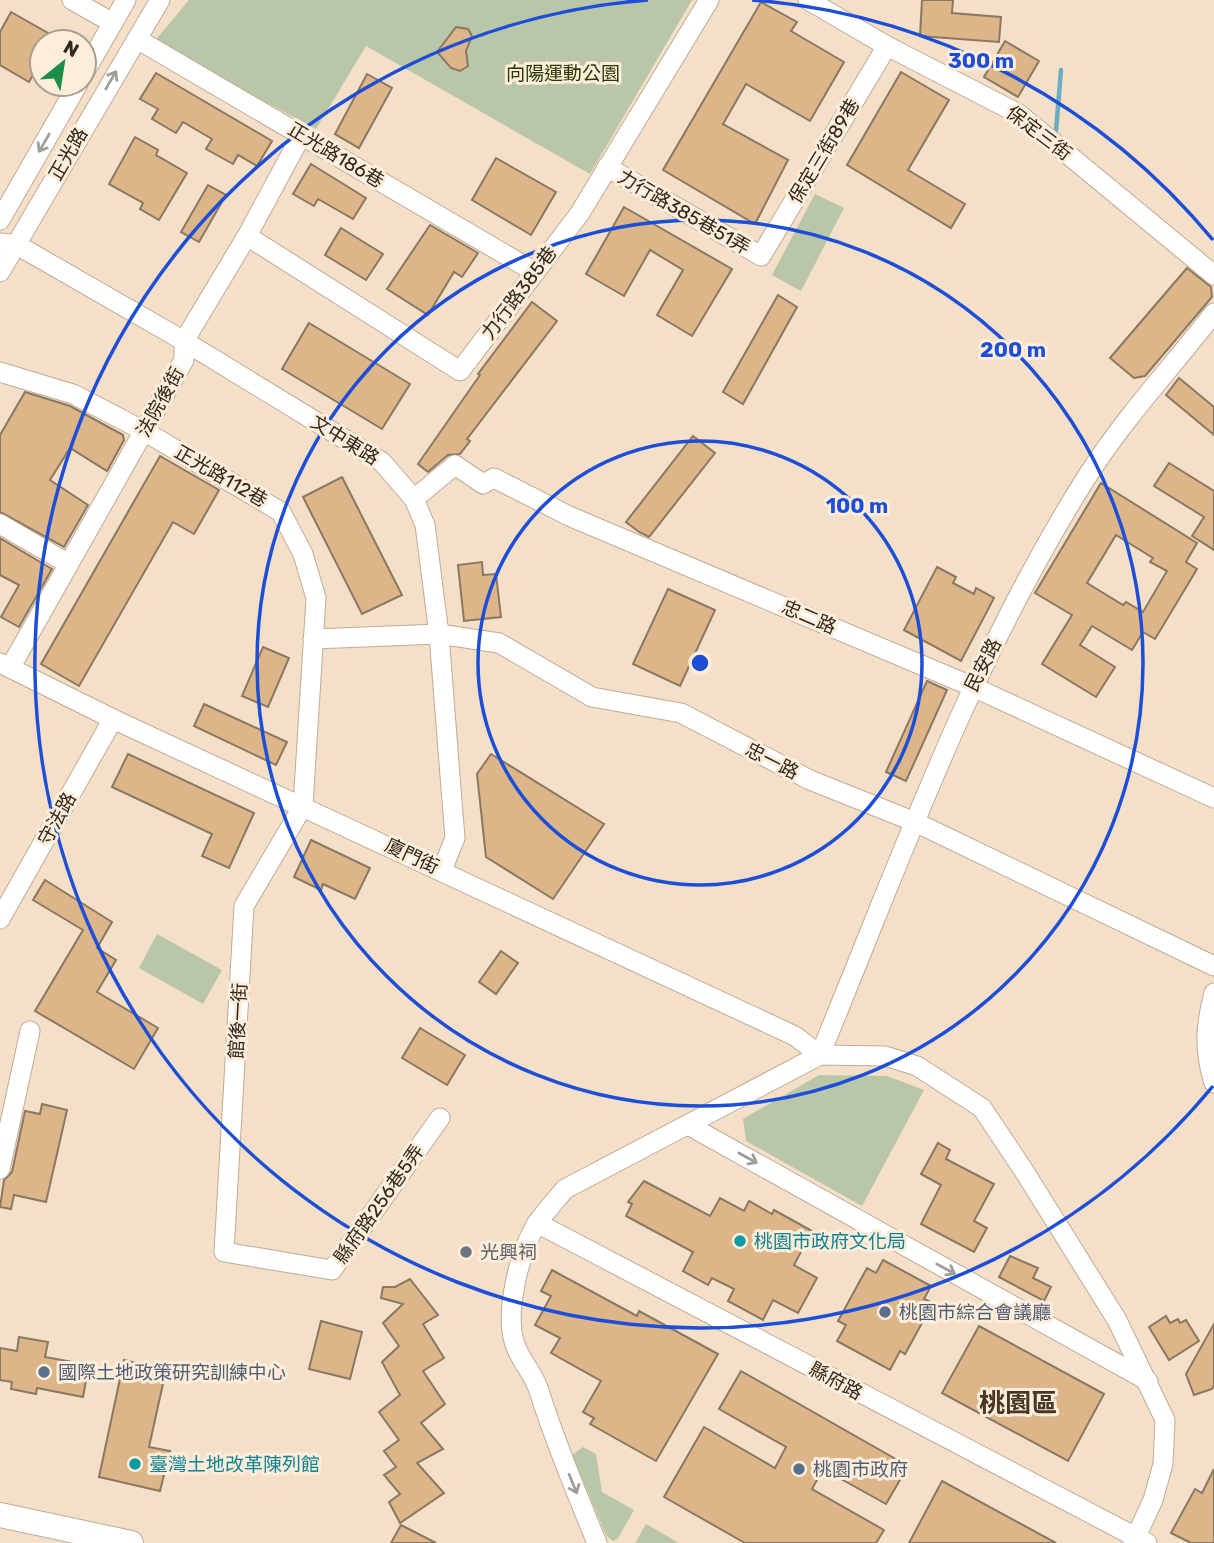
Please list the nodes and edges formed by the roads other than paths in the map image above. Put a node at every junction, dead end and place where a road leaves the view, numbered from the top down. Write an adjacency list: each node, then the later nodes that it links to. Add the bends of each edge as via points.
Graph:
1 (72, 0): 6 (street)
2 (126, 0): 6 (street)
3 (709, 0): 12 (street, 力行路385巷)
4 (808, 0): 8 (street, 保定三街)
5 (159, 3): 7 (street, 正光路)
6 (113, 23): 9 (street)
7 (137, 39): 11 (street, 正光路186巷); 15 (street, 正光路, one-way to 7)
8 (887, 46): 16 (street, 保定三街89巷); 19 (street, 保定三街, via 1019,114)
9 (98, 49)
10 (70, 98): 13 (street, 正光路, one-way to 13)
11 (302, 134): 14 (street, 法院後街); 18 (street, 正光路186巷)
12 (607, 167): 16 (street, 力行路385巷51弄); 18 (street, 力行路385巷, via 580,213)
13 (0, 220): 15 (street)
14 (247, 236): 18 (street, 力行路385巷, via 460,371); 21 (street, 法院後街)
15 (8, 244): 17 (street, 正光路); 21 (street, 文中東路)
16 (761, 256)
17 (0, 272)
18 (535, 272)
19 (1214, 275)
20 (1214, 313): 30 (street, 民安路, via 1089,473)
21 (184, 341): 23 (street, 法院後街, via 184,360); 24 (street, 文中東路, via 382,462)
22 (0, 372): 23 (street, 正光路112巷, via 73,394)
23 (144, 431): 26 (street, 法院後街); 28 (street, 正光路112巷, via 281,512 303,555 316,598)
24 (414, 499): 27 (street, 文中東路, via 425,525); 30 (street, 忠二路, via 455,465 483,484 494,478 569,516)
25 (0, 524): 26 (street)
26 (67, 563): 29 (street, 法院後街)
27 (439, 634): 28 (street, 忠一路); 34 (street, 忠一路, via 499,643 592,697 681,713 810,780); 35 (street, 文中東路, via 455,838)
28 (313, 639): 33 (street, 正光路112巷)
29 (5, 666): 31 (street, 廈門街)
30 (971, 685): 32 (street, 忠二路); 34 (street, 民安路)
31 (113, 719): 33 (street, 廈門街); 36 (street, 守法路)
32 (1214, 798)
33 (303, 806): 35 (street, 廈門街); 46 (street, 館後一街, via 244,906)
34 (915, 822): 37 (street, 忠一路); 40 (street, 民安路)
35 (442, 870): 40 (street, 廈門街, via 795,1036)
36 (0, 919)
37 (1214, 966)
38 (1214, 993): 41 (street, via 1205,1035)
39 (30, 1031): 44 (street)
40 (820, 1055): 43 (street, 縣府路); 47 (street, 縣府路, via 885,1056 918,1066 982,1108 1117,1320)
41 (1214, 1083)
42 (440, 1118): 46 (street, 縣府路256巷5弄, via 332,1270)
43 (688, 1125): 45 (street, 縣府路, via 565,1189); 47 (street, one-way to 47)
44 (0, 1169)
45 (537, 1223): 49 (street, 縣府路); 51 (street, 縣府路, one-way to 51, via 527,1242 510,1319 514,1343 537,1384 548,1424)
46 (224, 1252)
47 (1148, 1381): 49 (street, 縣府路, via 1165,1420 1163,1464)
48 (0, 1515): 50 (main road)
49 (1139, 1541)
50 (131, 1543)
51 (597, 1543)

